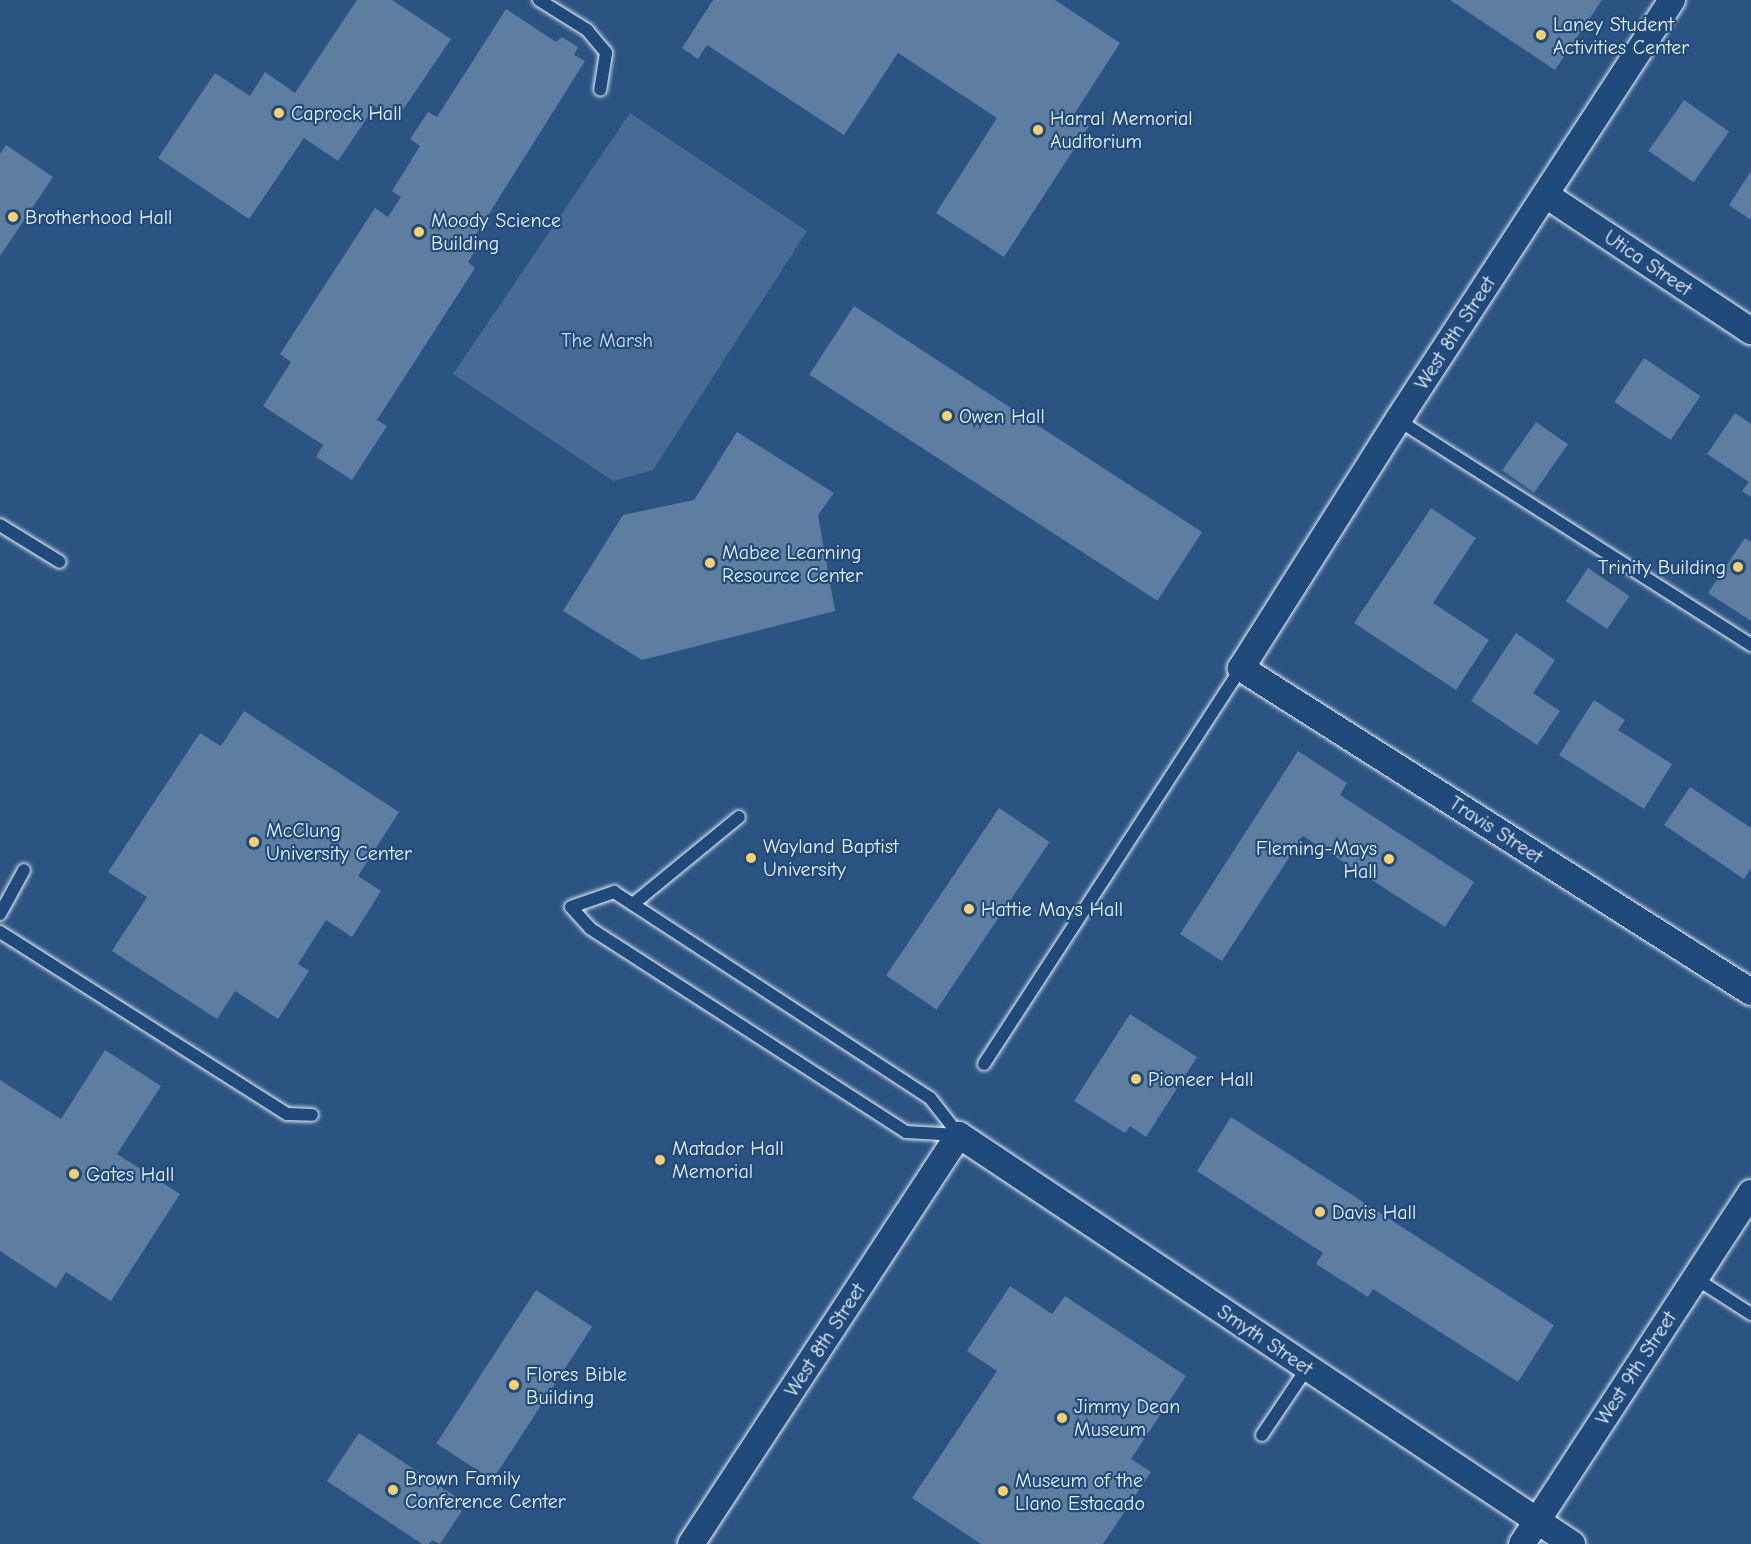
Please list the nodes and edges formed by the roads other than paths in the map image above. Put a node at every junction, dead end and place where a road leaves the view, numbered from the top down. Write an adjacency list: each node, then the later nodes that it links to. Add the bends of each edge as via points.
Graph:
1 (539, 0): 3 (lane, via 587,30 606,53)
2 (1672, 0): 4 (street, West 8th Street)
3 (600, 90)
4 (1546, 195): 5 (street, Utica Street); 6 (street, West 8th Street)
5 (1751, 331)
6 (1398, 420): 9 (lane); 10 (street, West 8th Street)
7 (0, 525): 8 (lane)
8 (60, 562)
9 (1751, 645)
10 (1241, 668): 16 (street, Travis Street); 17 (lane)
11 (740, 817): 13 (lane)
12 (24, 870): 14 (lane)
13 (633, 904): 19 (lane, via 930,1098); 19 (lane, via 614,892 571,907 590,928 906,1132)
14 (0, 914)
15 (0, 932): 18 (lane, via 287,1114)
16 (1751, 992)
17 (984, 1064)
18 (312, 1115)
19 (960, 1135): 23 (street, Smyth Street); 26 (street, West 8th Street)
20 (1751, 1193): 21 (street, West 9th Street)
21 (1695, 1278): 22 (lane); 25 (street, West 9th Street)
22 (1751, 1314)
23 (1307, 1368): 24 (lane); 25 (street, Smyth Street)
24 (1262, 1435)
25 (1537, 1521): 27 (street, West 9th Street); 28 (street, Smyth Street)
26 (691, 1544)
27 (1522, 1544)
28 (1572, 1544)

